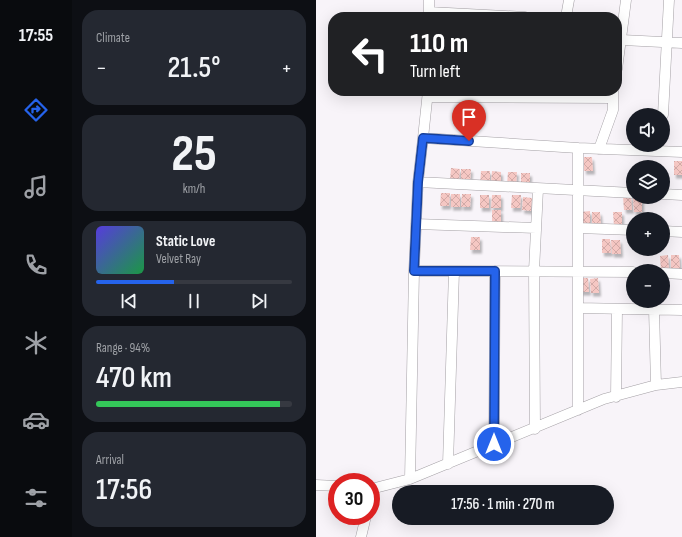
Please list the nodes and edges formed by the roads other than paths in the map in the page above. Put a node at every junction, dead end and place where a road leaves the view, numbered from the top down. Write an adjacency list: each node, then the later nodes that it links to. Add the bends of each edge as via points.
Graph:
1 (429, 0): 5 (street)
2 (569, 0): 6 (street)
3 (626, 0): 7 (street)
4 (669, 0): 8 (street)
5 (429, 12)
6 (567, 12)
7 (622, 40): 8 (street)
8 (667, 42): 9 (street); 12 (street)
9 (682, 43)
10 (428, 96): 13 (street)
11 (613, 96): 15 (street, via 613,110)
12 (663, 108)
13 (423, 138): 14 (street); 19 (street)
14 (578, 148): 15 (street); 21 (street)
15 (599, 148): 16 (street)
16 (626, 148)
17 (670, 150): 18 (street)
18 (682, 152)
19 (418, 182): 20 (street); 25 (street)
20 (538, 189): 21 (street); 26 (street)
21 (578, 190): 22 (street); 27 (street)
22 (626, 193)
23 (670, 194): 24 (street)
24 (682, 195)
25 (416, 224): 26 (street); 31 (street)
26 (536, 228): 34 (street)
27 (578, 228): 28 (street); 35 (street)
28 (626, 230)
29 (670, 232): 30 (street)
30 (682, 232)
31 (414, 271): 32 (street); 50 (street)
32 (454, 271): 33 (street); 49 (street)
33 (495, 271): 34 (street); 48 (street)
34 (534, 271): 35 (street); 47 (street)
35 (578, 271): 36 (street); 39 (street)
36 (626, 272)
37 (670, 273): 38 (street)
38 (682, 274)
39 (578, 308): 40 (street); 46 (street)
40 (617, 309): 41 (street); 45 (street)
41 (654, 310): 42 (street); 44 (street)
42 (682, 310)
43 (682, 382): 44 (street)
44 (656, 385): 45 (street)
45 (616, 397): 46 (street)
46 (578, 410): 47 (street)
47 (535, 429): 48 (street)
48 (494, 444): 49 (street)
49 (448, 464): 50 (street)
50 (410, 479): 53 (street)
51 (316, 485): 52 (street)
52 (328, 486)
53 (380, 487)
54 (364, 525): 55 (street)
55 (361, 537)

